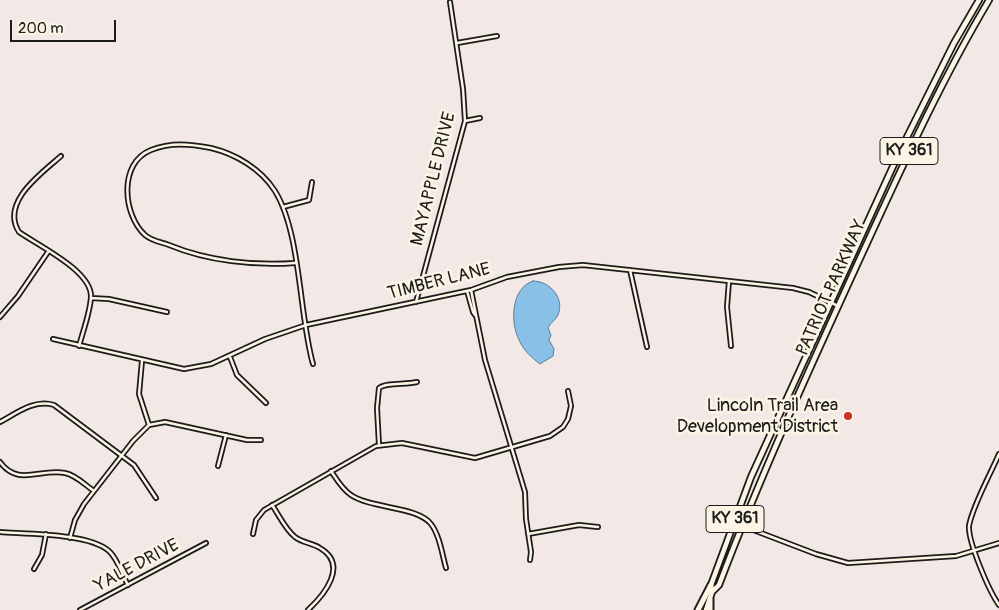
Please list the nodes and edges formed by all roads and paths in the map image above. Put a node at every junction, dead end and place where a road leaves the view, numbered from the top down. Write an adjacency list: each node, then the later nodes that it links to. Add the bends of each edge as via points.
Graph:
1 (979, 0): 19 (main road, PATRIOT PARKWAY / KY 361, via 925,100)
2 (989, 0): 20 (main road, PATRIOT PARKWAY / KY 361, via 941,86)
3 (450, 2): 5 (street, MAYAPPLE DRIVE)
4 (497, 36): 5 (street)
5 (457, 43): 7 (street, MAYAPPLE DRIVE)
6 (480, 118): 7 (street)
7 (465, 121): 18 (street, MAYAPPLE DRIVE)
8 (61, 156): 11 (street, via 18,194 13,205 12,218 17,229)
9 (312, 182): 10 (street, via 308,200)
10 (283, 207): 12 (street); 12 (street, via 266,179 244,162 217,150 189,145 161,146 146,153 133,169 127,192 138,227 153,240 197,255 236,262)
11 (48, 252): 17 (street, via 79,272); 23 (street)
12 (295, 263): 24 (street)
13 (630, 270): 14 (street, TIMBER LANE); 15 (street, TIMBER LANE, via 559,267 507,277); 28 (street)
14 (729, 281): 19 (street, TIMBER LANE, via 793,288); 27 (street, via 727,307)
15 (471, 290): 16 (street, TIMBER LANE); 22 (street)
16 (467, 291): 18 (street, TIMBER LANE); 22 (street)
17 (91, 298): 21 (street, via 109,298); 26 (street)
18 (416, 302): 24 (street, TIMBER LANE)
19 (830, 303): 20 (street, TIMBER LANE); 49 (main road, PATRIOT PARKWAY / KY 361)
20 (838, 306): 50 (main road, PATRIOT PARKWAY / KY 361)
21 (167, 312)
22 (475, 315): 40 (street)
23 (0, 317)
24 (306, 325): 29 (street, TIMBER LANE, via 265,339); 31 (street)
25 (54, 339): 26 (street, TIMBER LANE)
26 (79, 346): 30 (street, TIMBER LANE)
27 (731, 346)
28 (647, 348)
29 (230, 357): 30 (street, TIMBER LANE, via 184,370); 34 (street, via 237,375)
30 (142, 361): 36 (street, via 139,394)
31 (313, 364)
32 (417, 382): 39 (street, via 386,384 379,388)
33 (568, 391): 40 (street, via 571,410 563,427 550,436)
34 (266, 403)
35 (0, 422): 42 (street, via 31,405 50,403)
36 (149, 425): 37 (street, via 165,422); 42 (street)
37 (226, 435): 38 (street); 44 (street)
38 (260, 440)
39 (379, 445): 40 (street, via 402,443 470,458); 45 (street)
40 (511, 448): 55 (street, via 525,492)
41 (999, 454): 59 (street, via 970,522 970,536)
42 (122, 455): 46 (street); 47 (street, via 138,469)
43 (0, 462): 46 (street, via 21,476 66,474)
44 (218, 466)
45 (331, 471): 48 (street); 61 (street, via 343,489 353,496 417,514 427,520 434,530)
46 (94, 491): 56 (street, via 79,512)
47 (156, 498)
48 (272, 505): 54 (street, via 258,516); 68 (street, via 294,536 320,548 332,560 334,572 330,582)
49 (734, 522): 50 (street); 63 (main road, PATRIOT PARKWAY / KY 361)
50 (741, 525): 59 (street, via 848,563 956,556); 65 (main road, PATRIOT PARKWAY / KY 361)
51 (598, 527): 55 (street, via 578,525)
52 (0, 532): 53 (street)
53 (46, 534): 56 (street); 62 (street, via 42,554)
54 (253, 534)
55 (528, 534): 60 (street, via 532,552)
56 (70, 538): 64 (street, via 109,551)
57 (206, 543): 64 (street, YALE DRIVE)
58 (999, 543): 59 (street)
59 (976, 551): 66 (street, via 987,584)
60 (530, 560)
61 (446, 568)
62 (34, 569)
63 (712, 584): 65 (main road, PATRIOT PARKWAY / KY 361); 69 (highway)
64 (128, 585): 67 (street, YALE DRIVE)
65 (711, 596): 70 (main road, PATRIOT PARKWAY / KY 361); 71 (highway)
66 (999, 605)
67 (80, 610)
68 (308, 610)
69 (698, 610)
70 (706, 610)
71 (710, 610)

